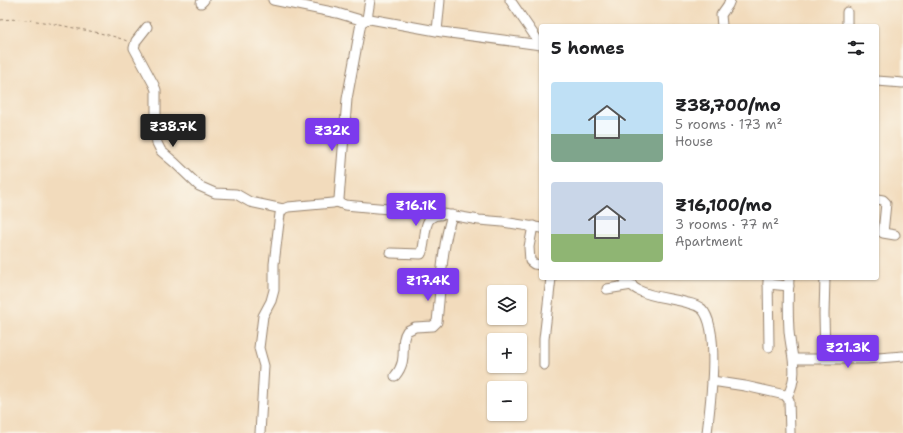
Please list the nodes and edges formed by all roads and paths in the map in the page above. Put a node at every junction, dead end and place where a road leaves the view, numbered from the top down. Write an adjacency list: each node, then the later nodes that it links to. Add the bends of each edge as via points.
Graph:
1 (273, 0): 8 (street)
2 (370, 0): 8 (street)
3 (440, 0): 12 (street)
4 (510, 0): 13 (street)
5 (730, 0): 9 (street, via 721,15)
6 (847, 12): 10 (street)
7 (0, 20): 14 (path, via 14,19 60,26 118,38)
8 (366, 20): 12 (street); 19 (street, via 361,23 347,99 340,196)
9 (722, 24)
10 (847, 24)
11 (148, 27): 14 (street)
12 (437, 31): 15 (street)
13 (539, 42)
14 (134, 45): 20 (street, via 134,51 156,90 156,136 162,153 199,186 215,193 236,194 250,202)
15 (539, 45)
16 (879, 81): 17 (street)
17 (903, 83)
18 (879, 199): 23 (street, via 886,203 884,233)
19 (337, 202): 20 (street); 21 (street, via 345,205)
20 (283, 209): 41 (street, via 280,214 272,297 260,333 259,351 264,366)
21 (448, 214): 22 (street); 24 (street, via 429,219 421,254); 38 (street, via 437,322 433,326 415,327 407,331 404,337 402,366)
22 (537, 227): 25 (street, via 530,239 529,257 531,262)
23 (895, 235)
24 (392, 253)
25 (539, 264)
26 (551, 280): 37 (street, via 544,339)
27 (626, 280): 31 (street)
28 (825, 280): 35 (street)
29 (768, 281): 30 (street); 33 (street)
30 (789, 282): 36 (street, via 789,330)
31 (632, 285): 32 (street); 39 (street, via 651,295 680,300 702,309 711,331)
32 (607, 289)
33 (769, 346)
34 (903, 356): 35 (street, via 866,359)
35 (825, 358): 36 (street)
36 (794, 359): 40 (street, via 794,383)
37 (544, 365)
38 (395, 376)
39 (712, 380): 40 (street); 42 (street)
40 (787, 396): 43 (street)
41 (260, 433)
42 (707, 433)
43 (790, 433)

